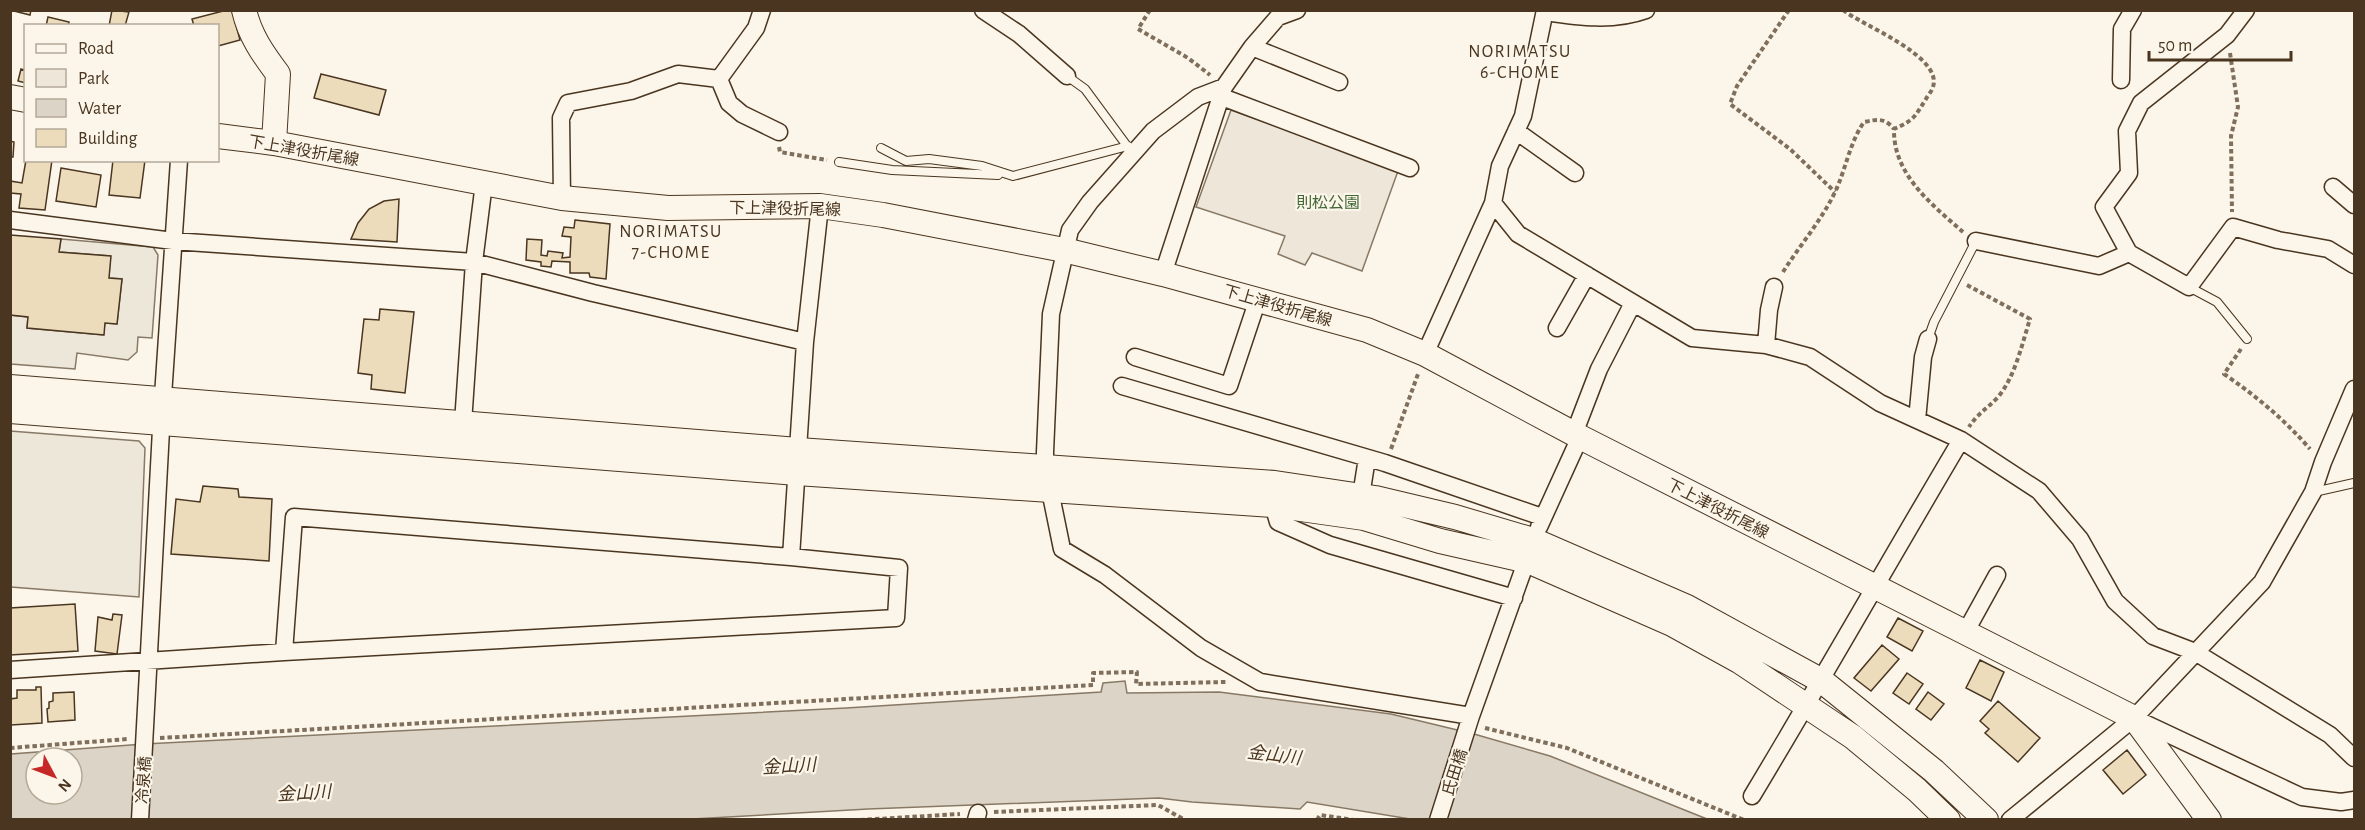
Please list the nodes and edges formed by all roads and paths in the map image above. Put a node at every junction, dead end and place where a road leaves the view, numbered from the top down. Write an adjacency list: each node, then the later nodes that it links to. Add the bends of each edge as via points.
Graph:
1 (244, 10): 23 (street, via 254,39 278,74)
2 (762, 10): 15 (street, via 756,28)
3 (983, 10): 14 (street)
4 (1150, 10): 18 (path, via 1138,29 1188,58)
5 (1297, 10): 13 (street, via 1278,17)
6 (1646, 10): 11 (street, via 1628,17 1586,18)
7 (1789, 10): 33 (path, via 1737,86 1730,104 1790,150)
8 (1843, 10): 19 (path, via 1910,50 1925,61 1932,73 1934,86 1913,120)
9 (2133, 10): 16 (street, via 2122,29)
10 (2246, 10): 12 (street)
11 (1546, 11): 20 (street, via 1523,116)
12 (2227, 35): 39 (path, via 2238,107 2231,136); 43 (street, via 2141,103 2127,131 2129,173 2104,207)
13 (1252, 47): 17 (street); 18 (street)
14 (1067, 76): 25 (lane, via 1085,89)
15 (719, 80): 21 (street, via 729,103); 34 (street, via 678,74 631,91 568,103 561,118)
16 (2121, 81)
17 (1339, 82)
18 (1223, 92): 25 (street, via 1198,97); 28 (street); 46 (street)
19 (1894, 129): 33 (path, via 1878,119 1864,122 1855,135); 41 (path, via 1903,169 1913,184)
20 (1516, 131): 29 (street); 35 (street, via 1500,166)
21 (779, 132): 27 (path, via 780,152)
22 (219, 136): 23 (street, 下上津役折尾線)
23 (274, 143): 31 (street, 下上津役折尾線)
24 (881, 148): 30 (lane, via 906,161 929,159 982,166)
25 (1130, 149): 30 (lane); 42 (street, via 1070,230)
26 (179, 162): 40 (street, 冷泉橋)
27 (839, 162): 30 (lane, via 892,170)
28 (1410, 168)
29 (1575, 173)
30 (1013, 176)
31 (484, 183): 34 (street, 下上津役折尾線); 44 (street)
32 (2333, 187): 36 (street)
33 (1835, 192): 49 (path)
34 (562, 198): 37 (street, 下上津役折尾線, via 668,208)
35 (1493, 203): 47 (street, via 1518,234); 59 (street)
36 (2355, 205)
37 (820, 206): 42 (street, 下上津役折尾線); 56 (street)
38 (10, 220): 40 (street)
39 (2233, 227): 45 (street, via 2328,249); 50 (street)
40 (173, 241): 44 (street); 63 (street, 冷泉橋)
41 (1976, 241): 43 (street, via 2099,266); 48 (lane)
42 (1064, 250): 46 (street, 下上津役折尾線); 75 (street, via 1051,314)
43 (2129, 253): 50 (street)
44 (474, 262): 56 (street); 68 (street)
45 (2355, 265)
46 (1163, 274): 51 (street, 下上津役折尾線)
47 (1587, 276): 52 (street); 53 (street)
48 (1955, 279): 54 (lane); 65 (path, via 2030,319 2009,380 1998,397)
49 (1774, 287): 57 (street)
50 (2189, 287): 55 (lane, via 2217,302)
51 (1258, 299): 58 (street, via 1229,386); 59 (street, 下上津役折尾線, via 1367,330)
52 (1633, 303): 57 (street, via 1692,338); 69 (street, 氏田橋, via 1599,369)
53 (1557, 328)
54 (1928, 339): 66 (street)
55 (2247, 339): 73 (path, via 2223,374 2293,428)
56 (805, 342): 72 (street)
57 (1766, 345): 66 (street, via 1810,357 1880,404)
58 (1134, 357)
59 (1423, 360): 69 (street, 下上津役折尾線); 74 (path)
60 (1122, 386): 71 (street)
61 (10, 387): 63 (street)
62 (2355, 389): 73 (street)
63 (163, 399): 67 (street, 冷泉橋); 68 (street)
64 (10, 411): 67 (street)
65 (1978, 413)
66 (1917, 420): 70 (street)
67 (162, 423): 72 (street); 90 (street, 冷泉橋)
68 (463, 423): 72 (street)
69 (1577, 435): 81 (street, 氏田橋); 85 (street, 下上津役折尾線)
70 (1961, 440): 85 (street); 89 (street, via 2039,491 2080,539 2115,601 2153,636)
71 (1367, 458): 74 (street); 79 (street)
72 (798, 462): 75 (street); 77 (street); 83 (street)
73 (2323, 462): 78 (street)
74 (1385, 464): 81 (street)
75 (1045, 466): 77 (street); 79 (street, via 1275,483)
76 (2355, 483): 78 (lane)
77 (1050, 490): 80 (street); 93 (street, via 1062,549 1201,648)
78 (2313, 492): 89 (street, via 2262,582)
79 (1361, 496): 82 (street, via 1455,517)
80 (1273, 505): 82 (street, via 1364,518 1440,541); 86 (street, via 1278,522 1330,545)
81 (1542, 517): 82 (street, 氏田橋)
82 (1531, 551): 86 (street, 氏田橋); 92 (street, via 1687,607); 94 (street, via 1739,661)
83 (792, 557): 88 (street, via 294,517); 88 (street, via 899,568 896,618)
84 (1997, 576): 87 (street)
85 (1873, 587): 87 (street, 下上津役折尾線); 92 (street)
86 (1514, 598): 96 (street, 氏田橋)
87 (1965, 633): 95 (street, 下上津役折尾線)
88 (284, 652): 90 (street)
89 (2195, 652): 95 (street); 99 (street, via 2330,735)
90 (149, 662): 91 (street); 97 (street, 冷泉橋)
91 (10, 670)
92 (1822, 681): 94 (street); 111 (street, via 1934,771)
93 (1260, 682): 96 (street); 97 (path, via 1136,684 1137,672 1093,673 1093,685)
94 (1807, 705): 100 (street); 110 (street, via 1853,737)
95 (2134, 718): 101 (street, via 2302,797); 112 (street); 113 (street, 下上津役折尾線)
96 (1470, 720): 108 (street, 氏田橋); 109 (path, via 1567,748)
97 (147, 739): 98 (path); 103 (street, 冷泉橋)
98 (10, 748)
99 (2355, 758)
100 (1752, 796)
101 (2355, 800)
102 (977, 816): 104 (path); 105 (path, via 1158,805)
103 (140, 819)
104 (860, 819)
105 (1185, 819)
106 (1317, 819): 107 (path, via 1320,815)
107 (1354, 819)
108 (1438, 819)
109 (1744, 819)
110 (1948, 819)
111 (1986, 819)
112 (2010, 819)
113 (2209, 819)

